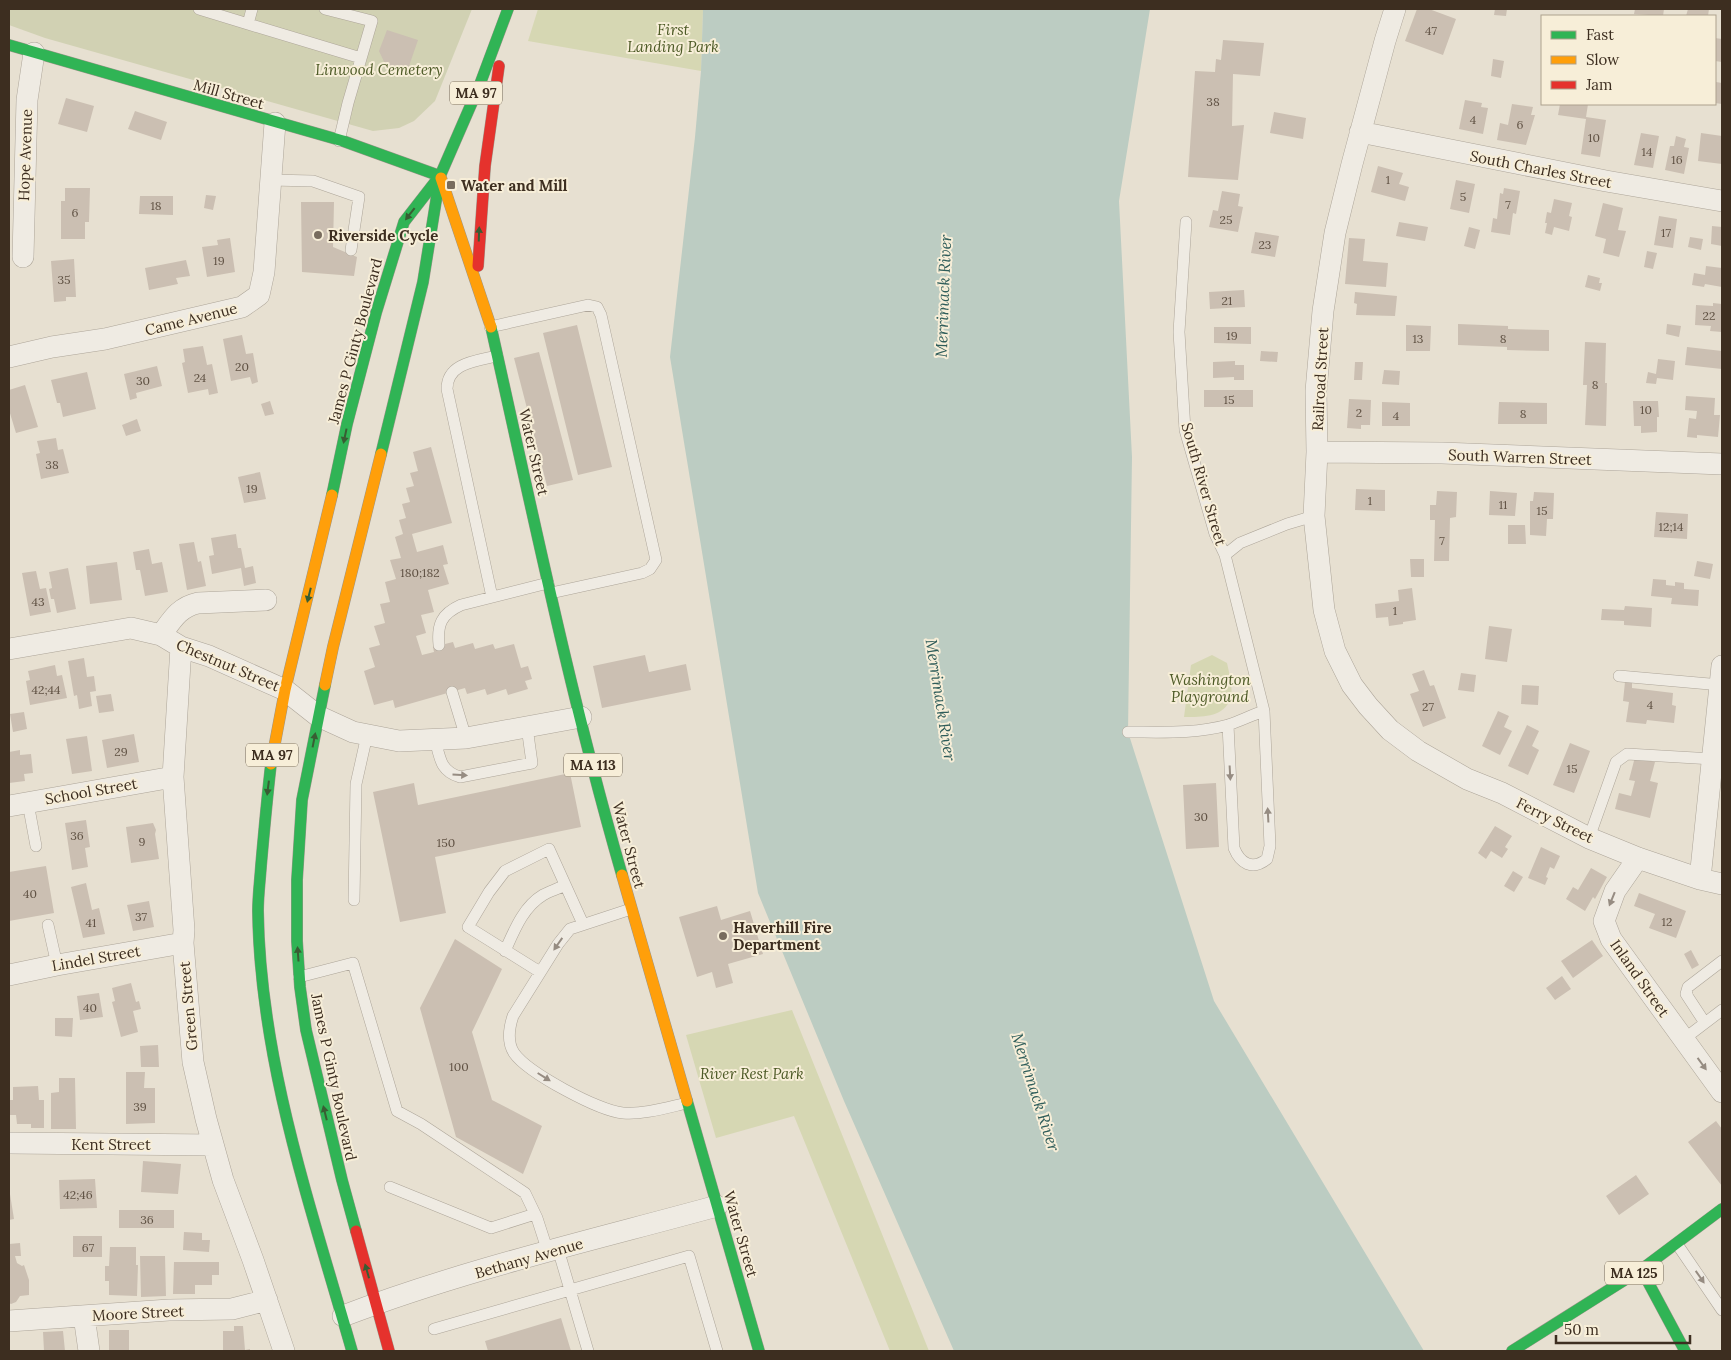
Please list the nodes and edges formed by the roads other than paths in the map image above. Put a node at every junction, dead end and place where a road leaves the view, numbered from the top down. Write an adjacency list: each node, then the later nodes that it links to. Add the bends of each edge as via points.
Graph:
1 (199, 9): 6 (lane)
2 (252, 9): 6 (lane)
3 (324, 9): 9 (lane, via 372,21)
4 (508, 9): 13 (main road, Water Street / MA 97); 19 (main road, Water Street, one-way to 4, via 484,166)
5 (1396, 9): 11 (street, Railroad Street)
6 (248, 24): 9 (lane)
7 (9, 45): 8 (main road, Mill Street)
8 (34, 53): 10 (main road, Mill Street); 18 (street, Hope Avenue, via 27,100)
9 (361, 58): 12 (lane)
10 (275, 123): 12 (main road, Mill Street); 14 (street, Came Avenue)
11 (1360, 132): 15 (street, South Charles Street, via 1606,182); 23 (street, Railroad Street, via 1335,233 1323,312 1316,391)
12 (339, 140): 13 (main road, Mill Street)
13 (440, 176): 19 (main road, Water Street / MA 113); 36 (main road, James P Ginty Boulevard / MA 97, one-way to 36, via 404,222 376,313); 39 (main road, James P Ginty Boulevard / MA 97, via 423,282)
14 (271, 180): 17 (lane, via 313,181 359,197); 21 (street, Came Avenue, via 264,272 259,295 242,307 105,339)
15 (1722, 201)
16 (1186, 222): 26 (lane, South River Street, via 1179,332 1184,430 1215,534)
17 (352, 250)
18 (23, 257)
19 (477, 283): 20 (main road, Water Street / MA 113)
20 (490, 327): 22 (main road, Water Street / MA 113); 27 (lane, via 588,304 597,306 601,315 656,560 650,569 642,573)
21 (9, 356)
22 (497, 356): 27 (main road, Water Street / MA 113); 28 (lane, via 456,369 447,382)
23 (1318, 452): 24 (street, South Warren Street, via 1442,453); 25 (street, Railroad Street)
24 (1722, 464)
25 (1314, 516): 26 (lane, via 1240,543); 46 (street, Railroad Street, via 1324,610 1335,652 1358,692)
26 (1225, 555): 38 (lane, South River Street)
27 (550, 588): 28 (lane); 40 (main road, Water Street / MA 113)
28 (492, 597): 31 (lane, via 451,610 440,626)
29 (266, 600): 30 (street, Chestnut Street, via 189,605 176,615)
30 (161, 636): 32 (street, Chestnut Street); 33 (street, Chestnut Street, via 131,628)
31 (439, 646)
32 (181, 647): 36 (street, Chestnut Street); 50 (street, Green Street)
33 (9, 649)
34 (1722, 674): 35 (lane); 44 (street)
35 (1619, 676)
36 (285, 690): 39 (street, Chestnut Street); 88 (main road, James P Ginty Boulevard / MA 97, one-way to 88, via 273,747 265,817 258,910 262,968 278,1080)
37 (452, 692): 47 (lane)
38 (1264, 711): 41 (lane); 41 (lane, South River Street, one-way to 38, via 1234,848 1240,860 1256,865 1267,859 1270,846)
39 (318, 716): 45 (street, Chestnut Street); 68 (main road, James P Ginty Boulevard / MA 97, one-way to 39, via 297,880 302,800)
40 (581, 717): 42 (street, Chestnut Street); 59 (main road, Water Street / MA 113)
41 (1228, 725): 43 (lane, via 1184,732)
42 (527, 727): 47 (street, Chestnut Street); 48 (lane, one-way to 42, via 441,764 450,774 460,777 532,763)
43 (1128, 732)
44 (1719, 734): 49 (street)
45 (367, 735): 48 (street, Chestnut Street, via 399,741); 58 (lane, via 356,784)
46 (1397, 735): 52 (street, Ferry Street, via 1467,779 1502,793)
47 (466, 738): 48 (street, Chestnut Street)
48 (435, 739)
49 (1713, 759): 52 (lane, via 1627,754 1616,762); 55 (street)
50 (173, 777): 51 (street, School Street); 62 (street, Green Street)
51 (18, 804): 53 (lane)
52 (1589, 838): 54 (street, Ferry Street)
53 (36, 846)
54 (1638, 858): 55 (street, Ferry Street); 71 (street, Inland Street, one-way to 71, via 1615,891 1604,921 1611,939)
55 (1700, 879): 56 (street, Ferry Street)
56 (1722, 884)
57 (565, 885): 60 (lane); 63 (lane, via 542,896 530,907 518,923); 63 (lane, via 549,849 505,871 488,892 468,927)
58 (354, 900)
59 (631, 909): 60 (lane); 73 (main road, Water Street / MA 113)
60 (583, 924): 66 (lane, one-way to 66, via 570,929)
61 (48, 925): 65 (lane)
62 (183, 943): 65 (street, Lindel Street); 75 (street, Green Street, via 193,1062)
63 (505, 951): 66 (lane)
64 (1722, 962): 70 (lane, via 1688,987 1686,994)
65 (57, 965): 67 (street, Lindel Street)
66 (540, 972): 73 (lane, one-way to 73, via 508,1029 514,1052 524,1064 574,1095 609,1111 626,1114)
67 (9, 975)
68 (299, 977): 79 (lane, via 353,963 397,1111 517,1187); 85 (main road, James P Ginty Boulevard / MA 97, one-way to 68, via 308,1039)
69 (1722, 1010): 70 (lane)
70 (1705, 1023): 71 (lane)
71 (1684, 1039): 72 (street, Inland Street, one-way to 72)
72 (1722, 1092)
73 (687, 1103): 77 (main road, Water Street / MA 113)
74 (9, 1144): 75 (street, Kent Street)
75 (213, 1145): 84 (street, Green Street)
76 (390, 1187): 79 (lane, via 491,1228)
77 (717, 1206): 81 (street, Bethany Avenue); 98 (main road, Water Street / MA 113)
78 (1722, 1209): 80 (main road, MA 125)
79 (535, 1214): 81 (lane)
80 (1677, 1244): 82 (main road, MA 125); 86 (lane, one-way to 86)
81 (553, 1250): 83 (lane); 85 (street, Bethany Avenue)
82 (1641, 1269): 91 (main road); 99 (main road, MA 125)
83 (570, 1289): 90 (lane); 96 (lane); 97 (lane, via 689,1256)
84 (267, 1300): 87 (street, Moore Street, via 232,1310 169,1310); 93 (street, Green Street)
85 (376, 1304): 88 (street, Bethany Avenue); 95 (main road, James P Ginty Boulevard / MA 97)
86 (1722, 1310)
87 (84, 1316): 89 (street, Moore Street); 92 (street)
88 (342, 1316): 94 (main road, James P Ginty Boulevard / MA 97)
89 (9, 1321)
90 (434, 1329)
91 (1683, 1348): 100 (lane)
92 (89, 1351)
93 (284, 1351)
94 (352, 1351)
95 (389, 1351)
96 (588, 1351)
97 (717, 1351)
98 (759, 1351)
99 (1512, 1351)
100 (1669, 1351)

